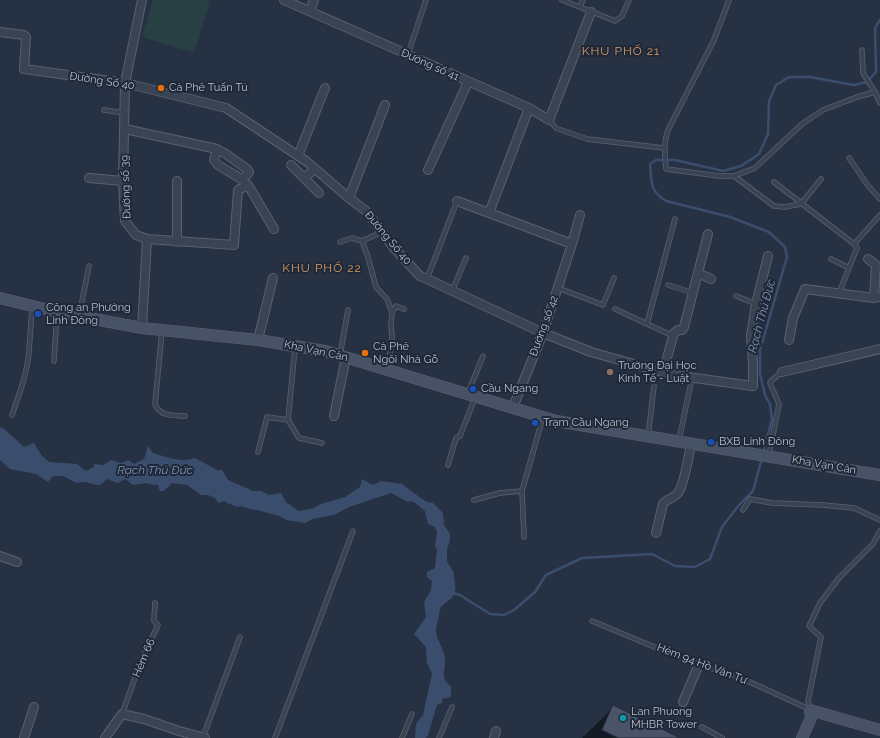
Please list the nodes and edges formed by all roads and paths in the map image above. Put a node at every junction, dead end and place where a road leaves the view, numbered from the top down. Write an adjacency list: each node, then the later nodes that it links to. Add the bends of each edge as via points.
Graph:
1 (142, 0): 16 (street)
2 (284, 0): 10 (street, Đường số 41)
3 (314, 0): 10 (street)
4 (426, 0): 14 (lane)
5 (562, 0): 9 (lane)
6 (583, 0): 9 (lane)
7 (630, 0): 11 (lane, via 622,16 615,21)
8 (729, 0): 26 (lane, via 714,40 668,130)
9 (580, 6): 11 (lane)
10 (310, 12): 14 (street, Đường số 41)
11 (591, 12): 24 (street)
12 (0, 32): 16 (street, Đường Số 40, via 26,37 24,70)
13 (862, 50): 18 (lane, via 863,73)
14 (408, 55): 15 (street, Đường số 41)
15 (468, 82): 21 (street, Đường số 41); 32 (street)
16 (126, 83): 23 (street, Đường số 39); 28 (street, Đường Số 40, via 226,108)
17 (324, 88): 28 (street)
18 (875, 92): 19 (lane); 33 (lane, via 823,110 802,124 755,168)
19 (880, 102)
20 (385, 105): 41 (street)
21 (529, 108): 24 (street, Đường số 41); 45 (street)
22 (104, 110): 23 (lane)
23 (125, 113): 25 (street, Đường số 39)
24 (549, 120): 26 (lane, via 556,128 587,140)
25 (125, 129): 27 (street); 37 (street, Đường số 39)
26 (664, 148): 33 (lane, via 666,169)
27 (217, 149)
28 (298, 156): 31 (street, Đường Số 40)
29 (849, 158): 42 (lane)
30 (291, 165): 35 (street)
31 (315, 169): 35 (street); 41 (street, Đường Số 40)
32 (428, 170)
33 (734, 176): 44 (lane, via 774,206)
34 (89, 178): 37 (street)
35 (304, 178): 40 (street)
36 (821, 179): 44 (lane)
37 (123, 181): 52 (street, Đường số 39, via 125,221 136,235)
38 (177, 181): 54 (street)
39 (774, 182): 44 (lane)
40 (319, 194)
41 (349, 198): 50 (street, Đường Số 40, via 366,211)
42 (880, 199)
43 (457, 201): 45 (street); 68 (lane)
44 (801, 204): 57 (lane)
45 (489, 213): 56 (street)
46 (880, 215): 57 (lane)
47 (580, 216): 56 (street, Đường số 42)
48 (675, 219): 85 (lane)
49 (274, 229): 54 (street, via 248,185 238,190 234,245)
50 (382, 232): 53 (lane); 68 (street, Đường Số 40, via 420,276)
51 (708, 234): 64 (street)
52 (147, 239): 54 (street); 86 (street)
53 (362, 241): 55 (lane, via 352,238); 83 (lane, via 376,287 387,299)
54 (177, 242)
55 (340, 242)
56 (572, 244): 70 (street, Đường số 42)
57 (854, 244): 63 (lane, via 857,248)
58 (768, 256): 77 (street)
59 (466, 258): 71 (lane)
60 (831, 259): 63 (lane)
61 (868, 259): 75 (street, via 876,265)
62 (89, 266): 84 (lane)
63 (850, 268): 73 (lane)
64 (698, 273): 67 (street); 72 (street)
65 (273, 278): 90 (street)
66 (614, 278): 70 (lane, via 603,305)
67 (711, 279)
68 (427, 280): 71 (street, Đường Số 40)
69 (668, 285): 72 (lane)
70 (558, 288): 88 (street, Đường số 42)
71 (452, 291): 88 (street, Đường Số 40)
72 (693, 293): 89 (street, via 684,327)
73 (839, 293): 75 (street); 91 (street, via 805,289 793,318)
74 (736, 296): 77 (lane)
75 (877, 297)
76 (0, 298): 78 (main road, Kha Vạn Cân)
77 (756, 304): 100 (street, Đường Số 40, via 751,336 753,386)
78 (32, 306): 82 (main road, Kha Vạn Cân); 104 (lane, via 27,366)
79 (404, 309): 83 (lane, via 396,306)
80 (615, 309): 85 (lane)
81 (348, 310): 94 (lane)
82 (58, 312): 84 (main road, Kha Vạn Cân); 96 (lane)
83 (392, 312): 97 (lane)
84 (79, 316): 86 (main road, Kha Vạn Cân)
85 (648, 324): 89 (lane)
86 (142, 328): 87 (main road, Kha Vạn Cân)
87 (162, 331): 90 (main road, Kha Vạn Cân); 105 (lane, via 155,404 165,415)
88 (543, 333): 98 (street, Đường Số 40, via 591,352); 103 (street, Đường số 42)
89 (673, 336): 98 (street)
90 (258, 340): 92 (main road, Kha Vạn Cân)
91 (789, 340)
92 (295, 345): 94 (main road, Kha Vạn Cân); 108 (lane)
93 (880, 349): 99 (street)
94 (343, 356): 97 (main road, Kha Vạn Cân); 106 (street)
95 (483, 356): 102 (lane)
96 (54, 361)
97 (388, 370): 102 (main road, Kha Vạn Cân)
98 (663, 372): 100 (street, Đường Số 40)
99 (782, 372): 114 (lane, via 770,384 778,404)
100 (692, 382): 110 (lane)
101 (654, 386): 109 (lane)
102 (472, 395): 103 (main road, Kha Vạn Cân); 115 (lane)
103 (513, 407): 107 (main road, Kha Vạn Cân)
104 (12, 416)
105 (185, 416)
106 (334, 416)
107 (543, 417): 109 (main road, Kha Vạn Cân); 117 (lane)
108 (288, 420): 111 (lane, via 299,438); 113 (lane, via 267,417)
109 (648, 436): 110 (main road, Kha Vạn Cân)
110 (679, 442): 112 (main road, Kha Vạn Cân)
111 (322, 444)
112 (691, 444): 114 (main road, Kha Vạn Cân); 123 (street, via 678,493 663,504)
113 (258, 452)
114 (769, 456): 116 (main road, Kha Vạn Cân)
115 (448, 465)
116 (880, 475)
117 (522, 491): 118 (lane, via 500,493); 124 (lane)
118 (474, 500)
119 (743, 510): 120 (lane, via 750,499 772,503 854,508)
120 (880, 520)
121 (880, 531): 134 (lane, via 873,544 839,578 820,603 809,626 821,637 808,702)
122 (353, 532): 142 (lane)
123 (656, 533)
124 (524, 537)
125 (0, 556): 126 (street)
126 (17, 562)
127 (155, 603): 135 (lane, Hẻm 66, via 154,621 158,625 141,661)
128 (592, 621): 130 (lane, Hẻm 94 Hồ Văn Tư)
129 (240, 637): 141 (lane)
130 (699, 664): 131 (street); 134 (lane, Hẻm 94 Hồ Văn Tư, via 741,678)
131 (683, 702)
132 (34, 707): 139 (street)
133 (452, 707): 144 (lane)
134 (810, 710): 138 (main road); 146 (main road, via 811,718)
135 (122, 714): 140 (street); 141 (street)
136 (412, 714): 143 (lane)
137 (702, 727): 145 (lane)
138 (880, 730)
139 (24, 738)
140 (105, 738)
141 (204, 738)
142 (275, 738)
143 (402, 738)
144 (439, 738)
145 (722, 738)
146 (802, 738)

